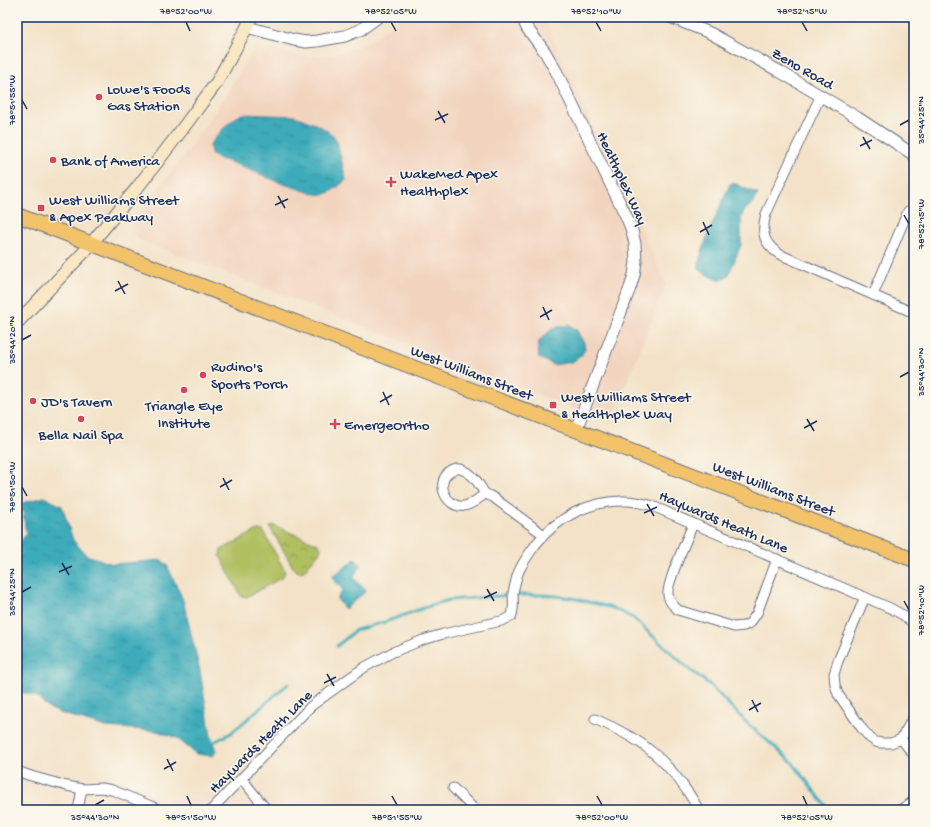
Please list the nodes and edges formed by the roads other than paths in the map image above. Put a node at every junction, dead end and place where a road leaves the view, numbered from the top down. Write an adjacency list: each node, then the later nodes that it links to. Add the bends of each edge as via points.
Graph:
1 (378, 17): 4 (street, via 360,30 345,36 311,41 294,40)
2 (522, 17): 13 (street, Healthplex Way, via 556,71 627,218 635,244 636,262 630,288)
3 (670, 17): 5 (street, Zeno Road, via 726,42)
4 (249, 22): 9 (main road, via 217,82)
5 (821, 96): 6 (street, Zeno Road); 10 (street, via 766,214 764,233 770,246 779,254)
6 (914, 155)
7 (908, 211): 10 (street)
8 (17, 215): 9 (main road, West Williams Street)
9 (91, 244): 12 (main road); 13 (main road, West Williams Street)
10 (873, 295): 11 (street)
11 (914, 313)
12 (17, 323)
13 (576, 430): 18 (main road, West Williams Street)
14 (485, 494): 14 (street, via 471,475 463,470 452,470 443,479 444,493 455,505 465,506); 16 (street)
15 (693, 524): 16 (street, Haywards Heath Lane, via 650,505 616,501 600,503 575,512); 17 (street, Haywards Heath Lane); 17 (street, via 668,592 671,604 678,610 734,627 750,623 757,613)
16 (544, 535): 26 (street, Haywards Heath Lane, via 526,558 518,574 513,591 514,608 511,617 423,640 365,667 311,706)
17 (777, 559): 19 (street, Haywards Heath Lane)
18 (914, 560)
19 (865, 597): 20 (street, Haywards Heath Lane, via 903,615); 23 (street, via 838,661 834,674 835,685 838,694 870,738 881,743 891,743)
20 (914, 624)
21 (914, 716): 23 (street)
22 (595, 719): 35 (street, via 631,737 655,754 685,786)
23 (900, 739): 24 (street)
24 (914, 755)
25 (17, 771): 28 (street)
26 (242, 779): 32 (street, Haywards Heath Lane); 33 (street)
27 (453, 788): 34 (street)
28 (82, 789): 30 (street, via 112,790); 31 (street)
29 (914, 801): 36 (street)
30 (156, 808)
31 (78, 810)
32 (211, 810)
33 (267, 810)
34 (475, 810)
35 (699, 810)
36 (900, 810)

